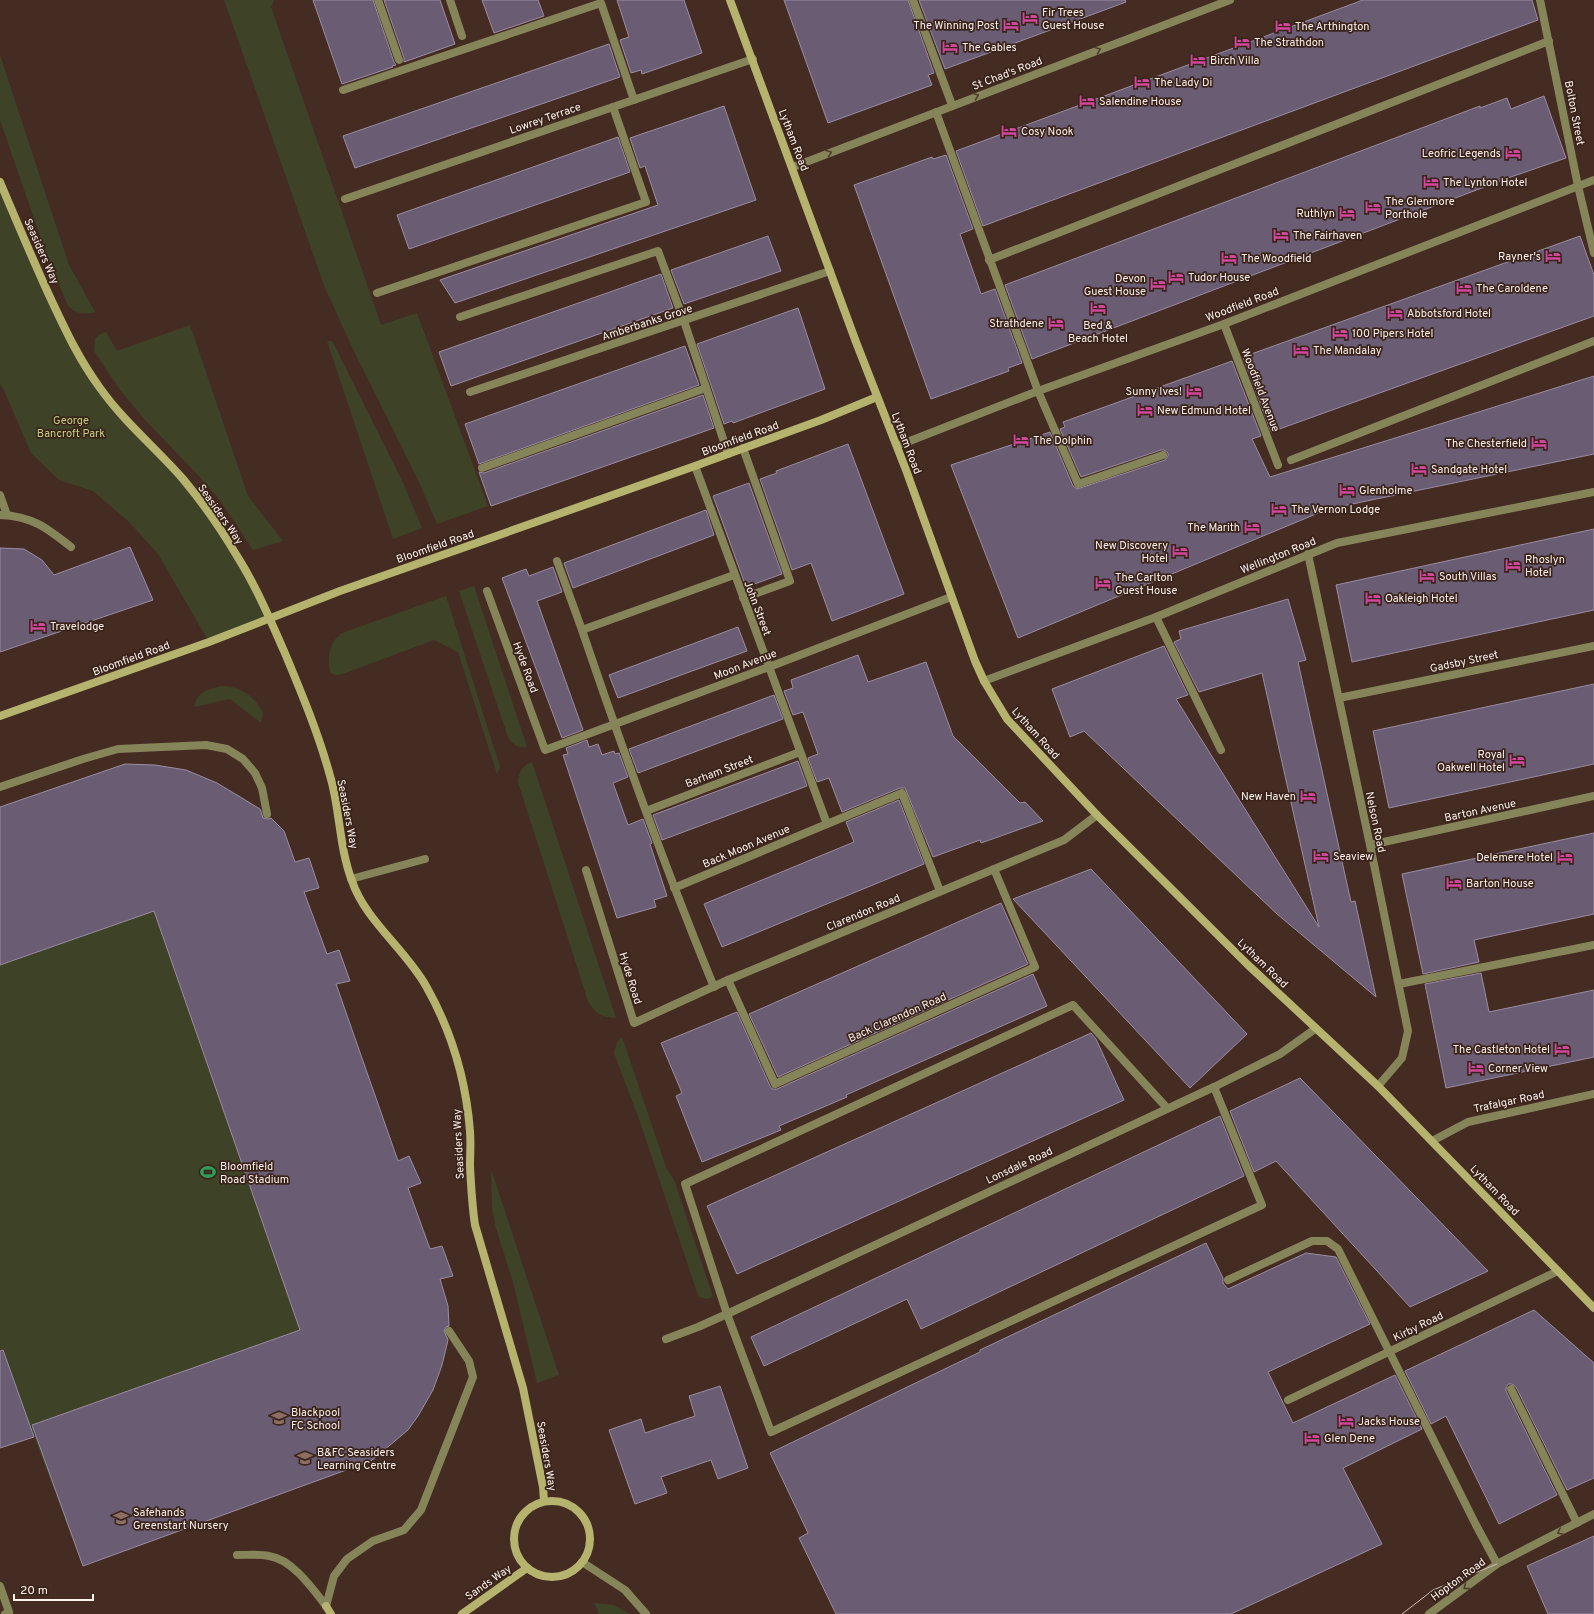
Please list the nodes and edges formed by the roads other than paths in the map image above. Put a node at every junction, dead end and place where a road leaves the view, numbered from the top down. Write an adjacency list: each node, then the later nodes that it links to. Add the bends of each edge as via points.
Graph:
1 (378, 0): 10 (street)
2 (450, 0): 7 (street)
3 (730, 0): 9 (street, Lytham Road)
4 (913, 0): 13 (street)
5 (1230, 0): 13 (street, St Chad's Road, one-way to 5)
6 (1540, 0): 8 (street, Bolton Street)
7 (462, 36)
8 (1549, 41): 19 (street, Bolton Street); 22 (street)
9 (753, 59): 12 (street, Lowrey Terrace); 16 (street, Lytham Road)
10 (400, 60)
11 (343, 90): 12 (street, via 601,3)
12 (634, 100): 14 (street, Lowrey Terrace)
13 (952, 105): 15 (street, St Chad's Road)
14 (613, 107): 20 (street, Lowrey Terrace); 24 (street, via 646,202)
15 (936, 112): 16 (street, St Chad's Road, one-way to 15); 22 (street)
16 (793, 167): 23 (street, Lytham Road)
17 (1594, 180): 19 (street, Woodfield Road)
18 (0, 182): 52 (street, Seasiders Way, via 73,347 100,389 131,426 182,479 211,516 238,558)
19 (1578, 186): 21 (street, Bolton Street); 27 (street, Woodfield Road)
20 (345, 199)
21 (1594, 253)
22 (989, 260): 30 (street)
23 (830, 271): 26 (street, Amberbanks Grove); 32 (street, Lytham Road)
24 (377, 293)
25 (460, 317): 26 (street, via 658,251)
26 (684, 321): 29 (street); 31 (street, Amberbanks Grove)
27 (1224, 324): 30 (street, Woodfield Road); 38 (street, Woodfield Avenue)
28 (1594, 342): 37 (street)
29 (706, 388): 35 (street); 40 (street)
30 (1038, 391): 33 (street, Woodfield Road); 36 (street, via 1078,484)
31 (470, 392)
32 (877, 397): 33 (street, Lytham Road); 34 (street, Bloomfield Road)
33 (897, 446): 49 (street, Lytham Road)
34 (743, 448): 35 (street, Bloomfield Road); 50 (street, via 790,581)
35 (728, 454): 39 (street, Bloomfield Road)
36 (1163, 455)
37 (1292, 460)
38 (1278, 465)
39 (694, 466): 47 (street, John Street); 52 (street, Bloomfield Road)
40 (482, 468)
41 (1594, 492): 45 (street, Wellington Road, via 1337,543)
42 (0, 495): 43 (street)
43 (4, 515): 44 (street, via 26,518 43,526)
44 (71, 547)
45 (1308, 554): 51 (street, Wellington Road); 57 (street, Nelson Road)
46 (558, 562): 53 (street)
47 (734, 575): 50 (street, John Street); 53 (street)
48 (487, 591): 60 (street, Hyde Road)
49 (951, 597): 55 (street, Moon Avenue); 56 (street, Lytham Road)
50 (742, 598): 55 (street, John Street)
51 (1156, 617): 56 (street, Wellington Road); 61 (street)
52 (270, 618): 58 (street, Bloomfield Road); 73 (street, Seasiders Way, via 306,702 323,750)
53 (582, 630): 59 (street)
54 (1594, 646): 57 (street, Gadsby Street)
55 (769, 667): 59 (street, Moon Avenue); 62 (street, John Street)
56 (984, 681): 67 (street, Lytham Road, via 1007,719)
57 (1339, 698): 69 (street, Nelson Road)
58 (0, 716)
59 (614, 725): 60 (street, Moon Avenue); 65 (street)
60 (545, 750)
61 (1221, 750)
62 (800, 752): 65 (street, Barham Street); 68 (street, John Street)
63 (0, 787): 66 (street, via 118,749 206,745 227,749 243,759 255,773 262,788)
64 (1594, 796): 69 (street, Barton Avenue)
65 (646, 811): 74 (street)
66 (267, 814)
67 (1097, 815): 71 (street, Clarendon Road, via 1064,840); 81 (street, Lytham Road, via 1247,964)
68 (827, 824): 74 (street, Back Moon Avenue); 75 (street, Back Moon Avenue, via 902,793)
69 (1370, 845): 78 (street, Nelson Road)
70 (425, 859): 73 (street)
71 (994, 869): 75 (street, Clarendon Road); 77 (street, Back Clarendon Road, via 1035,967 775,1084)
72 (586, 870): 80 (street, Hyde Road)
73 (351, 879): 96 (street, Seasiders Way, via 367,911 424,982 438,1008 454,1052 466,1102 470,1133 475,1225 522,1388)
74 (674, 888): 79 (street)
75 (940, 891): 77 (street, Clarendon Road)
76 (1594, 945): 78 (street)
77 (728, 980): 79 (street, Clarendon Road)
78 (1399, 984): 82 (street, Nelson Road, via 1408,1031 1402,1058)
79 (714, 987): 80 (street, Clarendon Road)
80 (634, 1023)
81 (1316, 1028): 82 (street, Lytham Road); 83 (street, Lonsdale Road, via 1280,1054)
82 (1378, 1086): 86 (street, Lytham Road)
83 (1214, 1087): 85 (street, Lonsdale Road); 90 (street, via 1262,1205 771,1432)
84 (1594, 1094): 86 (street, Trafalgar Road, via 1468,1122)
85 (1167, 1108): 90 (street, Lonsdale Road); 90 (street, via 1073,1005 685,1184)
86 (1432, 1141): 87 (street, Lytham Road)
87 (1558, 1271): 89 (street, Lytham Road); 93 (street, Kirby Road)
88 (1228, 1280): 93 (street, via 1312,1241 1327,1241 1338,1249)
89 (1594, 1308)
90 (726, 1314): 92 (street, Lonsdale Road)
91 (449, 1331): 104 (street, via 469,1361 473,1377 432,1485 420,1510 404,1530 372,1541 347,1560 334,1576)
92 (666, 1339)
93 (1389, 1352): 95 (street, Kirby Road); 101 (street)
94 (1511, 1388): 98 (street)
95 (1288, 1400)
96 (544, 1501): 100 (street, via 556,1500 569,1504 580,1511 587,1522 591,1534 590,1546); 102 (street, via 532,1506 517,1523 515,1547)
97 (1594, 1514): 98 (street, Hopton Road)
98 (1577, 1523): 101 (street, Hopton Road, one-way to 101)
99 (237, 1555): 104 (street, via 270,1556 282,1561 301,1574)
100 (582, 1562): 102 (street, via 569,1573 558,1577 536,1574); 109 (street, via 625,1590)
101 (1498, 1564): 106 (street, Hopton Road, one-way to 106)
102 (527, 1568): 108 (street, Sands Way)
103 (0, 1586): 105 (street)
104 (326, 1606): 107 (street)
105 (7, 1613)
106 (1431, 1613)
107 (331, 1614)
108 (462, 1614)
109 (646, 1614)

